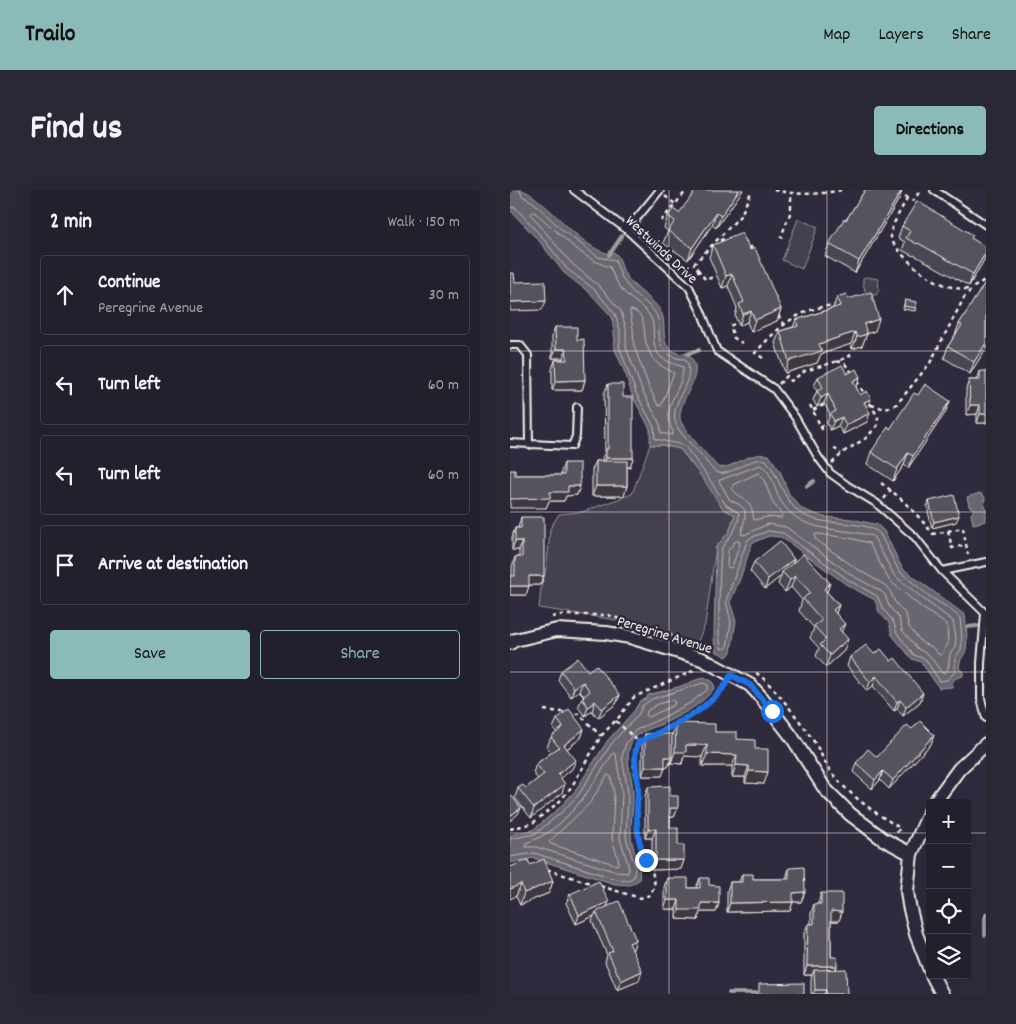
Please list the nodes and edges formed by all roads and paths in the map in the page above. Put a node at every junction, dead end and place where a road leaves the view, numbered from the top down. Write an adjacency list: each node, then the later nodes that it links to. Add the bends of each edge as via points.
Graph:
1 (574, 190): 19 (lane, Westwinds Drive)
2 (660, 190): 19 (lane)
3 (687, 190): 14 (path)
4 (774, 190): 11 (path)
5 (842, 190): 9 (path, via 817,194)
6 (920, 190): 13 (path, via 913,202)
7 (934, 190): 18 (lane)
8 (753, 191): 20 (path, via 741,215)
9 (803, 192): 11 (path)
10 (898, 192): 13 (path)
11 (792, 194): 22 (path)
12 (665, 196): 14 (path)
13 (907, 198): 29 (path, via 891,232 892,242 928,277 956,288)
14 (675, 204): 15 (path)
15 (664, 217): 16 (path); 17 (path)
16 (669, 220)
17 (661, 221)
18 (986, 225)
19 (627, 230): 62 (lane, Westwinds Drive, via 689,287 702,310 717,351 774,389 830,473 886,511 915,537)
20 (727, 230): 21 (path); 23 (path)
21 (734, 237): 23 (path); 24 (path, via 746,241)
22 (783, 238)
23 (718, 240): 25 (path, via 694,264)
24 (752, 258)
25 (699, 271): 26 (path, via 706,280); 27 (path)
26 (716, 276)
27 (690, 278)
28 (986, 279): 29 (path)
29 (972, 289): 42 (path, via 954,314 930,362 897,404 886,410)
30 (837, 306): 33 (path, via 814,308)
31 (775, 309): 33 (path)
32 (734, 324): 34 (path, via 730,326 734,338)
33 (784, 324): 37 (path, via 755,353)
34 (742, 343)
35 (510, 345): 49 (lane, via 520,345 528,355)
36 (853, 354): 38 (path)
37 (763, 358)
38 (837, 362): 39 (path, via 805,371 790,381 787,376); 42 (path, via 850,368)
39 (778, 384)
40 (810, 405): 44 (path)
41 (824, 405): 44 (path)
42 (871, 405): 51 (path, via 878,417 877,426 866,438)
43 (577, 407): 49 (lane, via 576,436 572,446)
44 (813, 410): 46 (path)
45 (832, 420): 46 (path)
46 (820, 426): 47 (path)
47 (823, 431)
48 (510, 443): 49 (lane)
49 (530, 444)
50 (834, 448): 51 (path)
51 (840, 454): 52 (path)
52 (832, 463)
53 (880, 482): 54 (path)
54 (891, 490): 55 (path); 56 (path, via 933,534)
55 (884, 499)
56 (948, 531): 57 (path, via 963,528); 58 (path)
57 (966, 545): 58 (path); 60 (path)
58 (952, 548): 59 (path)
59 (948, 549)
60 (968, 555)
61 (986, 562): 62 (lane)
62 (942, 571): 63 (lane, Westwinds Drive)
63 (986, 613): 71 (lane, via 981,663 981,699)
64 (552, 617): 65 (path, via 608,616)
65 (686, 640)
66 (510, 643): 67 (street, Peregrine Avenue, via 557,630 606,633 630,637)
67 (702, 660): 69 (street, Peregrine Avenue); 72 (path, via 694,671 634,697)
68 (752, 671): 81 (path, via 773,688 814,742 831,772 851,795 900,828)
69 (731, 675): 73 (path, via 714,699); 81 (street, Peregrine Avenue, via 750,685 762,698 825,789 850,814)
70 (544, 710): 74 (path, via 579,714)
71 (986, 718)
72 (616, 721): 74 (path); 76 (path)
73 (655, 734)
74 (601, 736): 80 (path, via 560,801 533,823)
75 (647, 738): 76 (path)
76 (638, 741): 83 (path, via 634,766 638,787 637,826 641,849 652,870 655,886 650,895 640,898)
77 (986, 744): 78 (street, via 960,769)
78 (937, 799)
79 (926, 820): 82 (street)
80 (510, 829)
81 (891, 843): 82 (street, Peregrine Avenue)
82 (911, 854): 84 (street, via 908,905)
83 (544, 867)
84 (926, 960)
85 (934, 979): 86 (street)
86 (942, 994)

